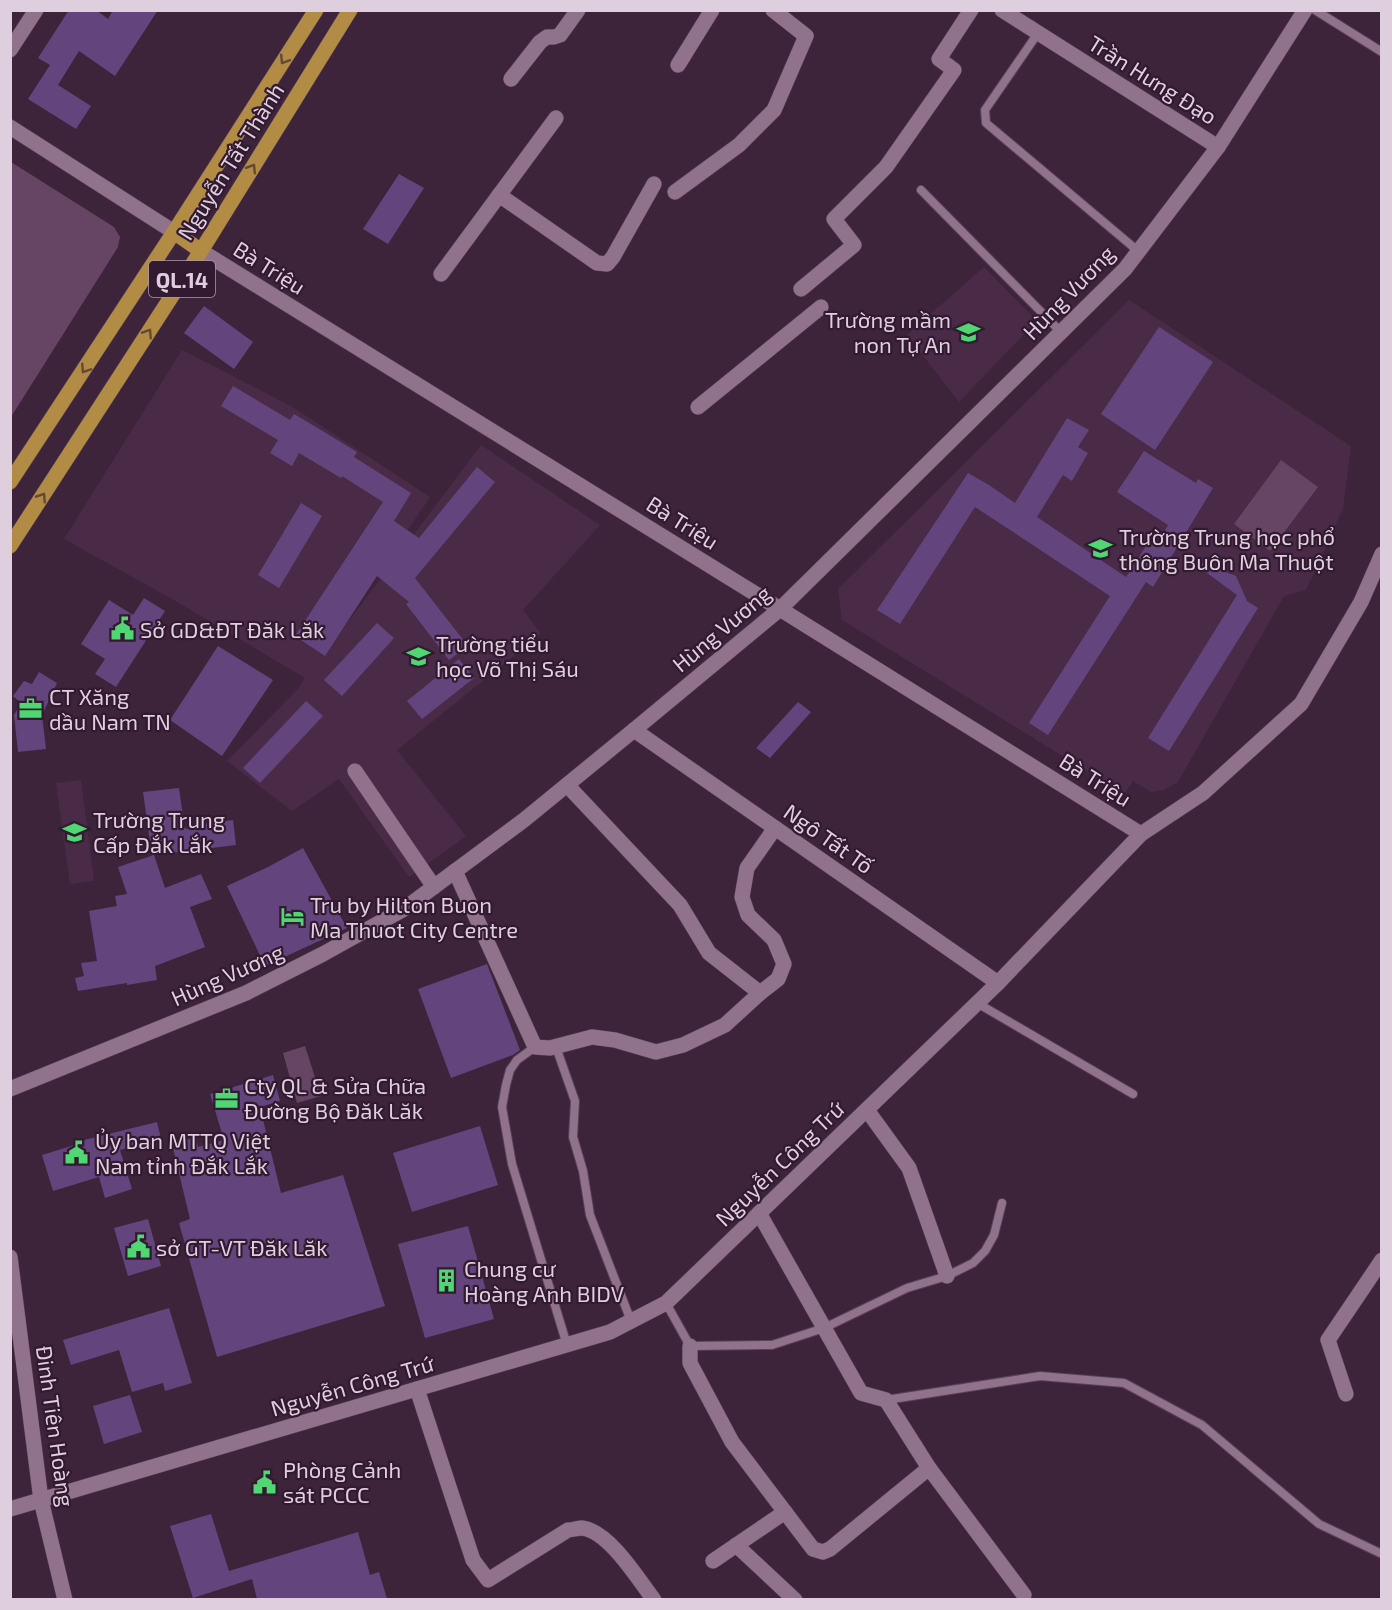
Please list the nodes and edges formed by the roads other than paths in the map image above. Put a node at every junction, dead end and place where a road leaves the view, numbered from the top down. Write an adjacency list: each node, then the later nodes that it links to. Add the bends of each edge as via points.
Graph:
1 (36, 10): 12 (street)
2 (315, 10): 23 (main road, Nguyễn Tất Thành / QL.14, one-way to 23)
3 (350, 10): 24 (main road, Nguyễn Tất Thành / QL.14, one-way to 3)
4 (578, 10): 15 (street, via 560,35 540,42)
5 (712, 10): 14 (street)
6 (772, 10): 21 (street, via 806,36 774,110 739,145)
7 (972, 10): 27 (street, via 939,60 954,70 886,167 834,219 854,245)
8 (1305, 10): 18 (street, Hùng Vương)
9 (1315, 10): 13 (lane)
10 (1007, 12): 11 (street, Trần Hưng Đạo)
11 (1038, 33): 18 (street, Trần Hưng Đạo); 25 (lane, via 985,110 986,123)
12 (10, 50)
13 (1382, 52)
14 (678, 65)
15 (511, 79)
16 (556, 118): 22 (street)
17 (10, 127): 23 (street)
18 (1218, 147): 25 (street, Hùng Vương)
19 (654, 184): 22 (street, via 607,264 597,263)
20 (921, 190): 29 (lane)
21 (675, 192)
22 (500, 195): 26 (street)
23 (174, 232): 24 (main road); 31 (main road, Nguyễn Tất Thành / QL.14, one-way to 31)
24 (201, 251): 32 (main road, Nguyễn Tất Thành / QL.14, one-way to 24); 34 (street, Bà Triệu)
25 (1138, 251): 29 (street, Hùng Vương)
26 (441, 274)
27 (801, 289)
28 (820, 307): 30 (street)
29 (1060, 333): 34 (street, Hùng Vương)
30 (698, 407)
31 (10, 482)
32 (10, 546)
33 (1382, 554): 39 (street, Nguyễn Công Trứ, via 1361,602 1301,704 1203,793)
34 (780, 609): 35 (street, Hùng Vương); 39 (street, Bà Triệu)
35 (634, 730): 37 (street, Hùng Vương); 38 (street, Ngô Tất Tố)
36 (355, 771): 41 (street)
37 (567, 785): 40 (street, Hùng Vương); 43 (street, via 680,906 709,953)
38 (775, 828): 42 (street, Ngô Tất Tố); 43 (street, via 747,868 742,897 748,915 774,940 784,964 778,979)
39 (1141, 834): 42 (street, Nguyễn Công Trứ)
40 (455, 871): 41 (street, Hùng Vương); 45 (street)
41 (434, 887): 47 (street, Hùng Vương, via 404,909 246,993)
42 (998, 983): 44 (street, Nguyễn Công Trứ)
43 (760, 993): 46 (street, via 725,1025 683,1045 656,1052 592,1036)
44 (977, 1003): 48 (lane); 49 (street, Nguyễn Công Trứ)
45 (535, 1047): 46 (street); 58 (lane, via 510,1070 502,1107 512,1164)
46 (556, 1047): 56 (lane, via 575,1101 573,1137 584,1171 590,1215)
47 (10, 1089)
48 (1133, 1094)
49 (867, 1110): 51 (street, Nguyễn Công Trứ); 54 (street, via 909,1168)
50 (1002, 1203): 54 (lane, via 985,1251 974,1263)
51 (759, 1214): 55 (street, Nguyễn Công Trứ); 57 (street)
52 (10, 1257): 64 (street, Đinh Tiên Hoàng)
53 (1382, 1260): 61 (street, via 1328,1340)
54 (947, 1276): 57 (lane, via 907,1288)
55 (666, 1303): 56 (street, Nguyễn Công Trứ); 59 (lane)
56 (631, 1321): 58 (street, Nguyễn Công Trứ)
57 (825, 1328): 59 (lane, via 772,1345); 62 (street, via 861,1393)
58 (567, 1345): 60 (street, Nguyễn Công Trứ)
59 (690, 1346): 66 (street, via 690,1363 732,1442)
60 (417, 1389): 64 (street, Nguyễn Công Trứ); 72 (street, via 473,1560 488,1580 568,1530 582,1528 614,1548)
61 (1346, 1394)
62 (886, 1401): 63 (street); 68 (lane, via 1040,1376 1124,1383 1202,1425 1319,1524)
63 (929, 1468): 66 (street, via 823,1552 813,1549); 70 (street)
64 (41, 1500): 65 (street, Nguyễn Công Trứ); 71 (street, Đinh Tiên Hoàng)
65 (10, 1509)
66 (785, 1512): 67 (street)
67 (736, 1545): 69 (street); 73 (street)
68 (1382, 1554)
69 (713, 1561)
70 (1024, 1595)
71 (65, 1599)
72 (654, 1599)
73 (795, 1599)

